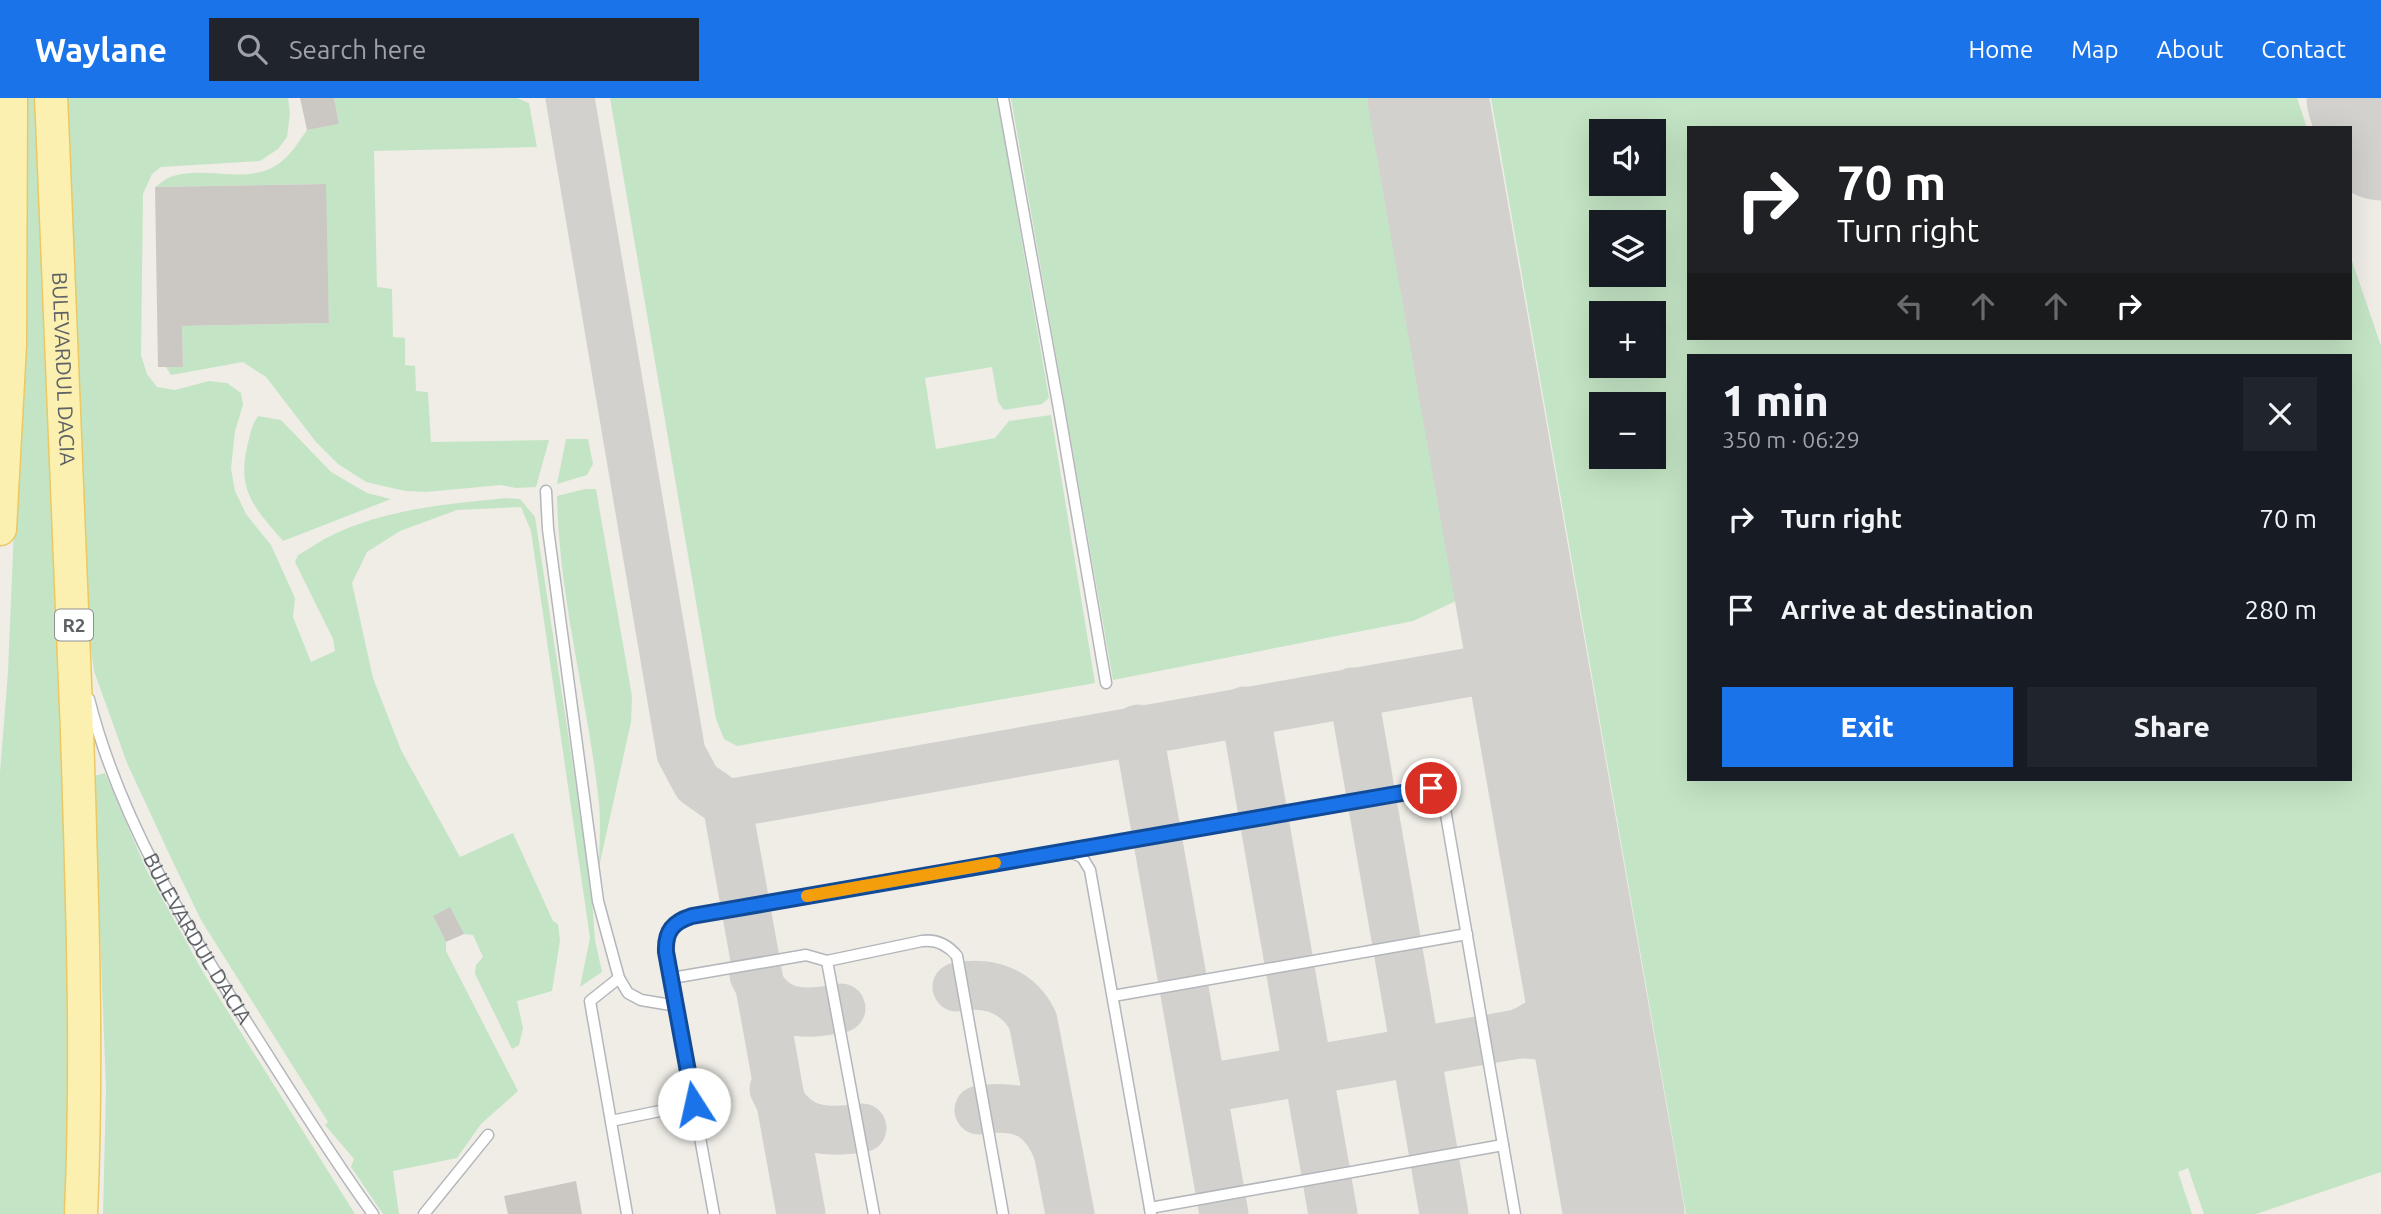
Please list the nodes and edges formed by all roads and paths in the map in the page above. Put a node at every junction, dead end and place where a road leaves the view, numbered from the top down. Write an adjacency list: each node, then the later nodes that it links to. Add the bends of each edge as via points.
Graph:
1 (11, 98): 5 (main road, via 10,345)
2 (51, 98): 6 (main road, BULEVARDUL DACIA / R2)
3 (1003, 98): 7 (lane)
4 (546, 491): 13 (lane, via 598,901)
5 (0, 529)
6 (74, 639): 22 (main road, BULEVARDUL DACIA / R2, via 84,951); 23 (lane, BULEVARDUL DACIA, via 96,726 155,870 312,1126)
7 (1106, 683)
8 (1107, 844): 9 (lane); 10 (lane, via 1094,855); 11 (lane, via 1431,788 1444,803)
9 (1065, 851): 10 (lane, via 1082,857); 14 (lane, via 678,920 666,940)
10 (1090, 870): 15 (lane)
11 (1466, 934): 15 (lane); 20 (lane)
12 (827, 961): 14 (lane, via 806,955); 27 (lane); 28 (lane, via 932,940 957,956)
13 (619, 978): 16 (lane, via 628,993 642,1000); 18 (lane, via 590,1001)
14 (672, 978): 16 (lane)
15 (1113, 996): 21 (lane)
16 (677, 1006): 17 (lane)
17 (694, 1104): 18 (lane); 26 (lane)
18 (611, 1121): 25 (lane)
19 (488, 1135): 24 (lane)
20 (1503, 1145): 21 (lane); 29 (lane)
21 (1150, 1211)
22 (81, 1214)
23 (373, 1214)
24 (424, 1214)
25 (627, 1214)
26 (714, 1214)
27 (874, 1214)
28 (1003, 1214)
29 (1515, 1214)

